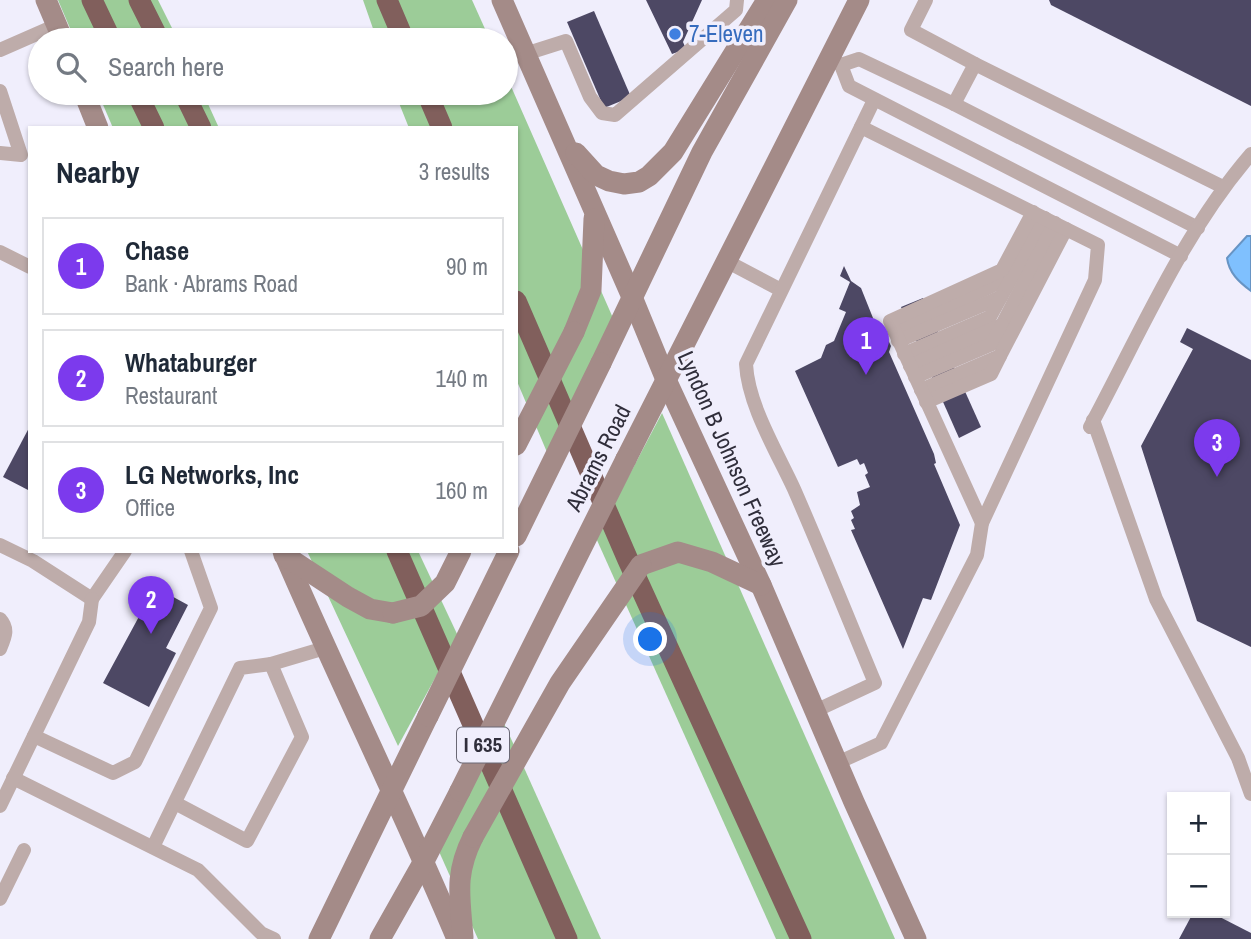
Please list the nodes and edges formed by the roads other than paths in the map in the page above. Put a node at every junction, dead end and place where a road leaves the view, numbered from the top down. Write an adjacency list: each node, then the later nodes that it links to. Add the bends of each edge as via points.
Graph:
1 (46, 0): 11 (main road)
2 (92, 0): 12 (highway)
3 (139, 0): 13 (highway)
4 (387, 0): 14 (highway)
5 (502, 0): 15 (main road, Lyndon B Johnson Freeway)
6 (767, 0): 10 (main road)
7 (787, 0): 46 (main road, Abrams Road, via 702,152)
8 (859, 0): 20 (main road, Abrams Road)
9 (926, 0): 21 (lane, via 911,30)
10 (742, 11): 19 (lane, via 615,115 602,113 590,97 566,41); 34 (main road, via 673,152 649,176 624,184 596,175)
11 (58, 28)
12 (105, 28)
13 (153, 28)
14 (399, 28)
15 (514, 28)
16 (518, 38): 19 (main road, Lyndon B Johnson Freeway)
17 (28, 42): 18 (lane)
18 (0, 50)
19 (525, 54): 34 (main road, Lyndon B Johnson Freeway)
20 (836, 62): 23 (lane, via 849,86); 24 (lane, via 859,59); 43 (main road, Abrams Road)
21 (975, 64): 24 (lane); 37 (lane)
22 (0, 92): 35 (lane, via 21,155)
23 (874, 100): 33 (lane); 42 (lane)
24 (954, 104): 40 (lane)
25 (89, 105): 29 (main road)
26 (143, 105): 30 (highway)
27 (190, 105): 31 (highway)
28 (432, 105): 32 (highway)
29 (97, 126)
30 (153, 126)
31 (200, 126)
32 (441, 126)
33 (861, 127): 39 (lane); 45 (lane)
34 (558, 129): 38 (main road, Lyndon B Johnson Freeway)
35 (0, 153)
36 (1251, 154): 37 (lane)
37 (1223, 187): 40 (lane)
38 (594, 211): 46 (main road, Lyndon B Johnson Freeway); 50 (main road, bridge, via 591,290)
39 (1050, 221): 48 (lane, via 1001,297); 48 (lane, via 1002,325); 48 (lane, via 999,356); 48 (lane, via 1002,270 890,321); 51 (lane, via 1098,245 1095,280)
40 (1198, 228): 42 (lane)
41 (0, 252): 44 (lane)
42 (1181, 256): 71 (lane, via 1090,426 1157,599 1238,758)
43 (728, 262): 45 (lane); 49 (main road, Abrams Road)
44 (28, 266)
45 (781, 290): 66 (lane, via 746,364 746,380 875,683)
46 (632, 297): 49 (main road, Lyndon B Johnson Freeway); 52 (main road, Abrams Road, bridge)
47 (518, 306): 84 (highway)
48 (910, 366): 51 (lane)
49 (667, 382): 60 (main road, Lyndon B Johnson Freeway); 76 (main road, Abrams Road, bridge)
50 (518, 440)
51 (982, 523): 68 (lane, via 977,555 881,743)
52 (518, 532)
53 (0, 545): 61 (lane)
54 (124, 553): 61 (lane)
55 (192, 553): 67 (lane, via 211,608 135,762 113,773)
56 (284, 553): 58 (main road, bridge, via 348,597 370,609 393,613 421,606 445,583); 63 (main road)
57 (398, 553): 83 (highway, I 635)
58 (460, 553)
59 (508, 553): 70 (main road, bridge)
60 (761, 585): 66 (main road, Lyndon B Johnson Freeway); 82 (main road, bridge, via 678,552 641,565 560,683 464,854 459,874)
61 (92, 599): 67 (lane, via 89,622)
62 (0, 619): 64 (lane, via 6,636)
63 (325, 648): 65 (lane); 70 (main road)
64 (0, 649)
65 (271, 664): 72 (lane, via 240,668); 72 (lane, via 302,737 247,841)
66 (815, 711): 68 (main road, Lyndon B Johnson Freeway)
67 (34, 736): 69 (lane)
68 (837, 763): 85 (main road, Lyndon B Johnson Freeway)
69 (13, 778): 73 (lane); 74 (lane)
70 (393, 791): 76 (main road); 79 (main road)
71 (1251, 794)
72 (175, 803): 74 (lane)
73 (0, 806)
74 (153, 847): 78 (lane, via 198,870 261,933)
75 (23, 850): 77 (lane)
76 (424, 861): 80 (main road, Abrams Road); 81 (main road)
77 (0, 899)
78 (274, 939)
79 (319, 939)
80 (380, 939)
81 (457, 939)
82 (463, 939)
83 (567, 939)
84 (801, 939)
85 (916, 939)

